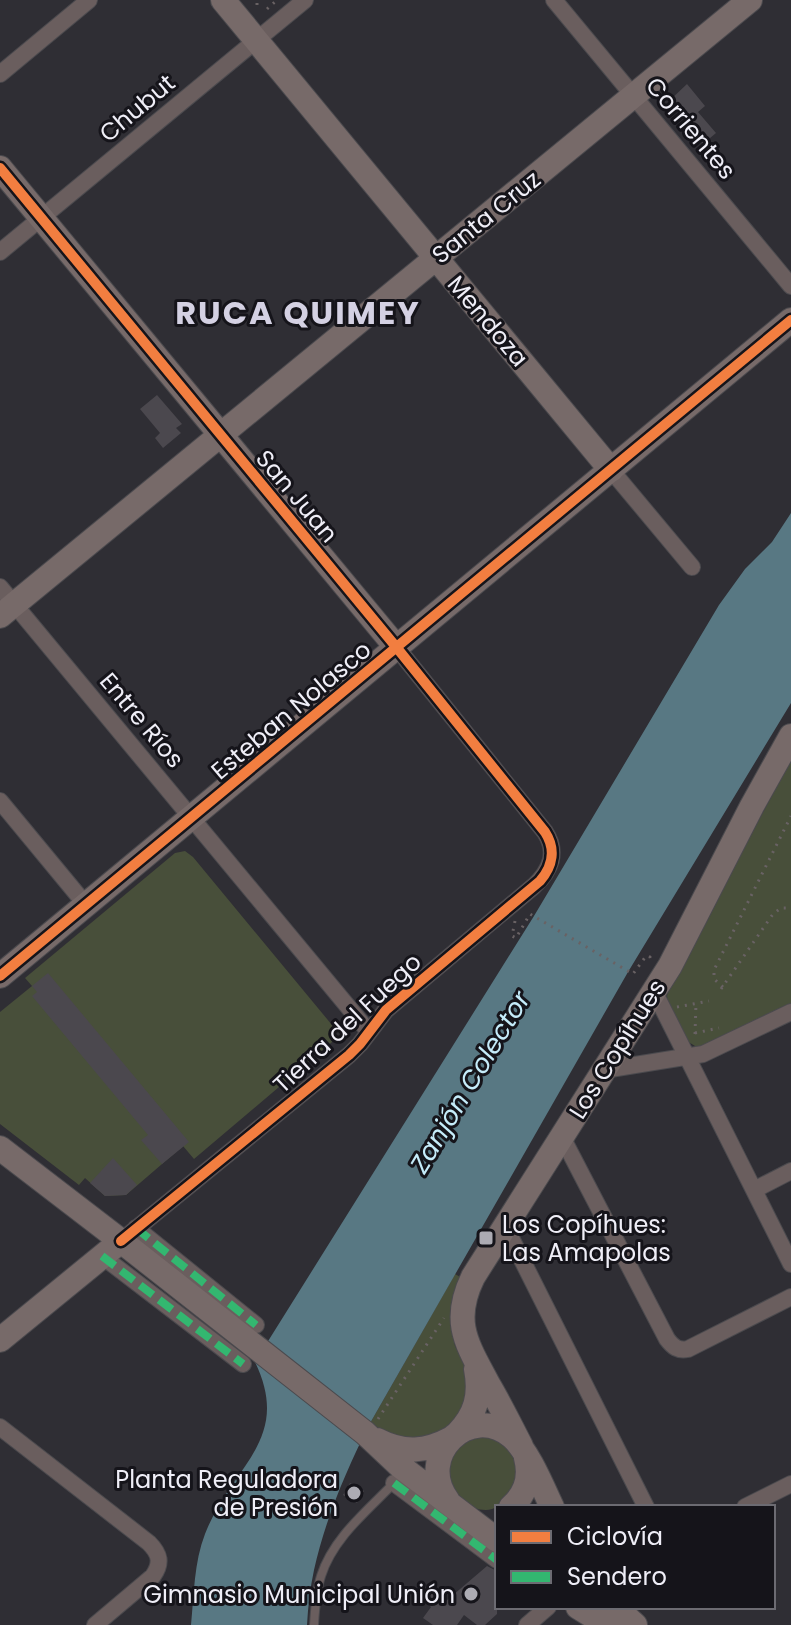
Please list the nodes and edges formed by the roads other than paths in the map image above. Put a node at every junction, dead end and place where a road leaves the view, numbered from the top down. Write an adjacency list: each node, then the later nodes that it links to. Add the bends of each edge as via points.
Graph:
1 (89, 0): 7 (street)
2 (223, 0): 6 (street, Mendoza)
3 (305, 0): 6 (street, Chubut)
4 (554, 0): 8 (street, Corrientes)
5 (750, 0): 8 (street, Santa Cruz)
6 (256, 41): 10 (street, Chubut); 12 (street, Mendoza)
7 (0, 74)
8 (634, 96): 12 (street, Santa Cruz); 13 (street, Corrientes)
9 (0, 168): 10 (street, San Juan)
10 (41, 218): 11 (street, Chubut); 15 (street, San Juan)
11 (0, 252)
12 (436, 258): 15 (street, Santa Cruz); 16 (street, Mendoza)
13 (791, 286)
14 (791, 320): 16 (street, Esteban Nolasco)
15 (220, 435): 18 (street, Santa Cruz); 19 (street, San Juan)
16 (611, 470): 17 (street, Mendoza); 19 (street, Esteban Nolasco)
17 (692, 567)
18 (5, 602): 22 (street, Entre Ríos)
19 (397, 648): 22 (street, Esteban Nolasco); 23 (street, San Juan, via 545,832)
20 (791, 736): 26 (street, Los Copíhues, via 676,954)
21 (0, 801): 24 (street)
22 (192, 818): 24 (street, Esteban Nolasco); 28 (street, Entre Ríos)
23 (552, 856): 28 (street, Tierra del Fuego, via 540,881 386,1010)
24 (86, 905): 25 (street, Esteban Nolasco)
25 (0, 976)
26 (663, 1000): 29 (street); 30 (street, Los Copíhues)
27 (791, 1012): 29 (street, via 714,1050)
28 (369, 1032): 36 (street, Tierra del Fuego, via 349,1055)
29 (691, 1052): 30 (street); 34 (street)
30 (604, 1070): 31 (street, Los Copíhues)
31 (562, 1137): 35 (street, Los Copíhues); 38 (street, via 667,1339 677,1349 688,1349)
32 (0, 1148): 36 (street)
33 (791, 1171): 34 (street)
34 (754, 1190): 37 (street)
35 (505, 1226): 41 (street, Los Copíhues, via 473,1277 464,1303 464,1334); 50 (street)
36 (120, 1242): 39 (street); 40 (street, Tierra del Fuego); 43 (street, via 252,1358)
37 (791, 1264)
38 (791, 1297)
39 (256, 1325)
40 (0, 1340)
41 (475, 1363): 44 (street, Los Copíhues, via 477,1401); 45 (street, Los Copíhues)
42 (0, 1427): 59 (street, via 156,1551 157,1571)
43 (365, 1433): 44 (street, via 407,1450 426,1449); 52 (street)
44 (454, 1436): 45 (street, via 475,1427 494,1427); 52 (street, Los Copíhues, via 441,1453 437,1471 440,1489)
45 (522, 1449): 48 (street, via 528,1465 526,1485); 49 (street, Los Copíhues)
46 (394, 1483): 55 (street); 60 (lane, via 330,1555 319,1585)
47 (791, 1484): 51 (street)
48 (513, 1505)
49 (551, 1505)
50 (645, 1505)
51 (749, 1505)
52 (453, 1506): 53 (street, via 473,1516); 54 (street)
53 (495, 1515)
54 (495, 1538)
55 (495, 1559)
56 (546, 1609): 61 (street)
57 (581, 1609): 62 (street)
58 (617, 1609): 63 (street)
59 (95, 1625)
60 (314, 1625)
61 (527, 1625)
62 (607, 1625)
63 (635, 1625)

